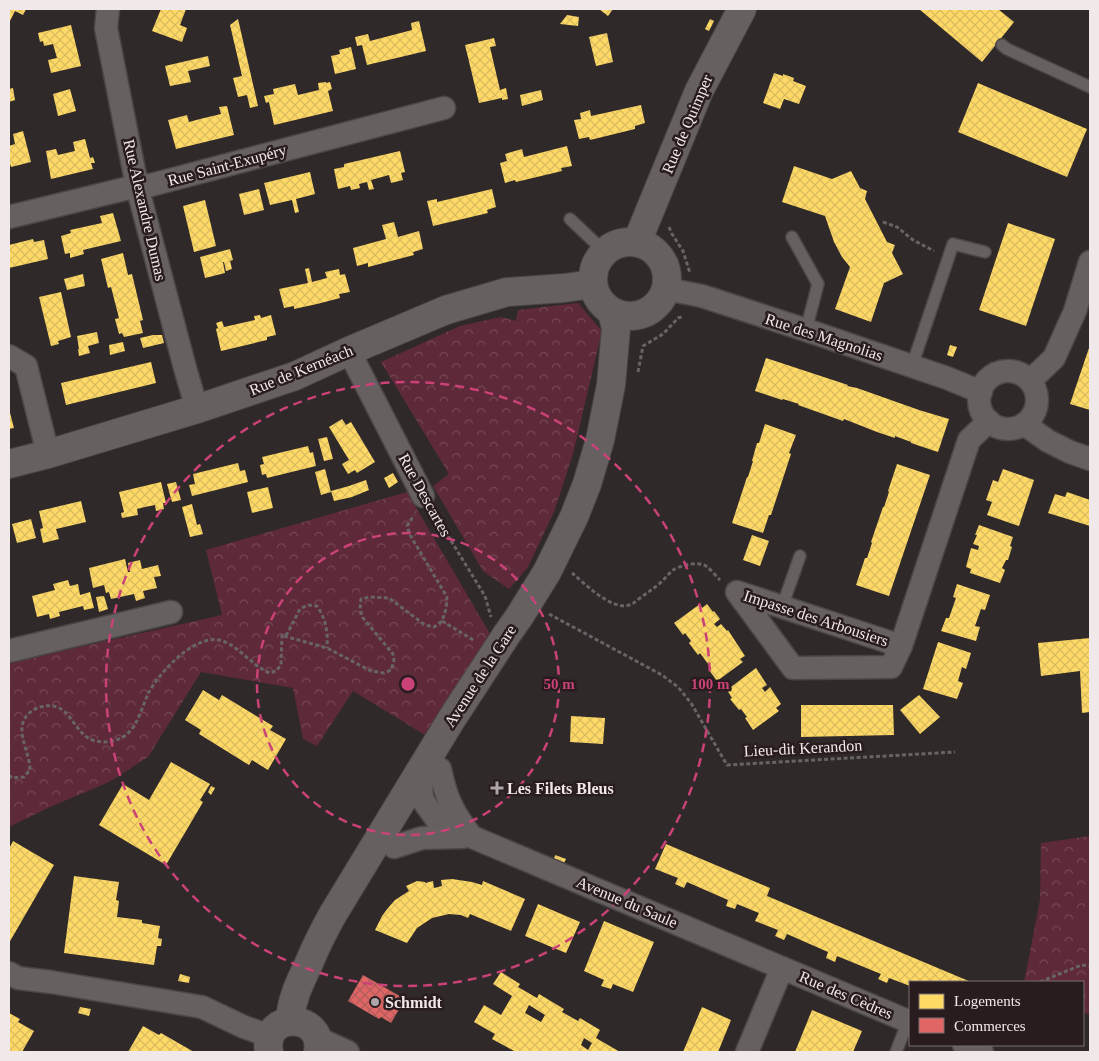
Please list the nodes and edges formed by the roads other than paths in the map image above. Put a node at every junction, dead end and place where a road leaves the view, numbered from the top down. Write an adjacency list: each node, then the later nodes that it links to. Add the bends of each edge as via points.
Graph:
1 (108, 9): 6 (street, Rue Alexandre Dumas, via 106,28)
2 (742, 9): 10 (main road, Rue de Quimper, via 699,91)
3 (1002, 44): 4 (lane)
4 (1090, 87)
5 (444, 108): 6 (street, Rue Saint-Exupéry)
6 (138, 186): 7 (street, Rue Saint-Exupéry); 24 (street, Rue Alexandre Dumas)
7 (9, 217)
8 (570, 219): 11 (lane)
9 (792, 238): 18 (lane, via 818,284)
10 (636, 242): 11 (main road, via 617,244); 15 (main road, via 645,245 661,259 666,270)
11 (605, 252): 14 (main road, via 593,271)
12 (985, 252): 21 (lane, via 952,244)
13 (1090, 262): 17 (street)
14 (593, 284): 16 (main road, via 602,305); 19 (main road, Rue de Kernéach, via 507,292 446,310)
15 (666, 288): 16 (main road, via 648,312); 18 (street, Rue des Magnolias, via 702,296)
16 (624, 314): 36 (main road, Avenue de la Gare, via 616,328 611,385 600,440 574,517 547,572 451,720); 36 (main road, Avenue de la Gare, via 627,336 617,403 602,462 579,527 537,608)
17 (1083, 314): 22 (street, via 1054,358)
18 (806, 330): 21 (street, Rue des Magnolias)
19 (349, 351): 24 (main road, Rue de Kernéach, via 295,376); 30 (street, Rue Descartes)
20 (9, 356): 27 (street, via 26,366)
21 (912, 366): 23 (street, Rue des Magnolias)
22 (1030, 380): 23 (street, via 1006,371 990,377); 26 (street, via 1037,398 1036,409)
23 (981, 392): 25 (street, via 981,407)
24 (197, 409): 27 (main road, Rue de Kernéach)
25 (989, 421): 26 (street, via 1006,428); 34 (street, Impasse des Arbousiers, via 969,440)
26 (1024, 424): 28 (street, via 1048,442)
27 (48, 454): 29 (main road, Rue de Kernéach)
28 (1090, 459)
29 (9, 464)
30 (425, 499)
31 (800, 556): 32 (lane)
32 (782, 607): 34 (street, Impasse des Arbousiers); 34 (street, Impasse des Arbousiers, via 737,592 793,668 891,667)
33 (171, 612): 35 (street)
34 (901, 646)
35 (9, 651)
36 (430, 769): 37 (main road, Avenue de la Gare); 38 (street); 43 (main road, Avenue de la Gare, via 320,938 290,1010)
37 (422, 799): 38 (street, Avenue du Saule, via 440,823); 39 (main road, Avenue de la Gare)
38 (471, 836): 39 (street, via 422,838); 40 (street, Avenue du Saule)
39 (394, 846): 43 (main road, Avenue de la Gare, via 317,978 306,1016)
40 (782, 968): 42 (street, Rue des Cèdres); 46 (street)
41 (9, 973): 43 (street, via 18,978 202,1007)
42 (909, 1022): 47 (lane)
43 (288, 1041): 45 (street)
44 (967, 1046): 48 (street)
45 (348, 1052)
46 (747, 1052)
47 (896, 1052)
48 (982, 1052)

